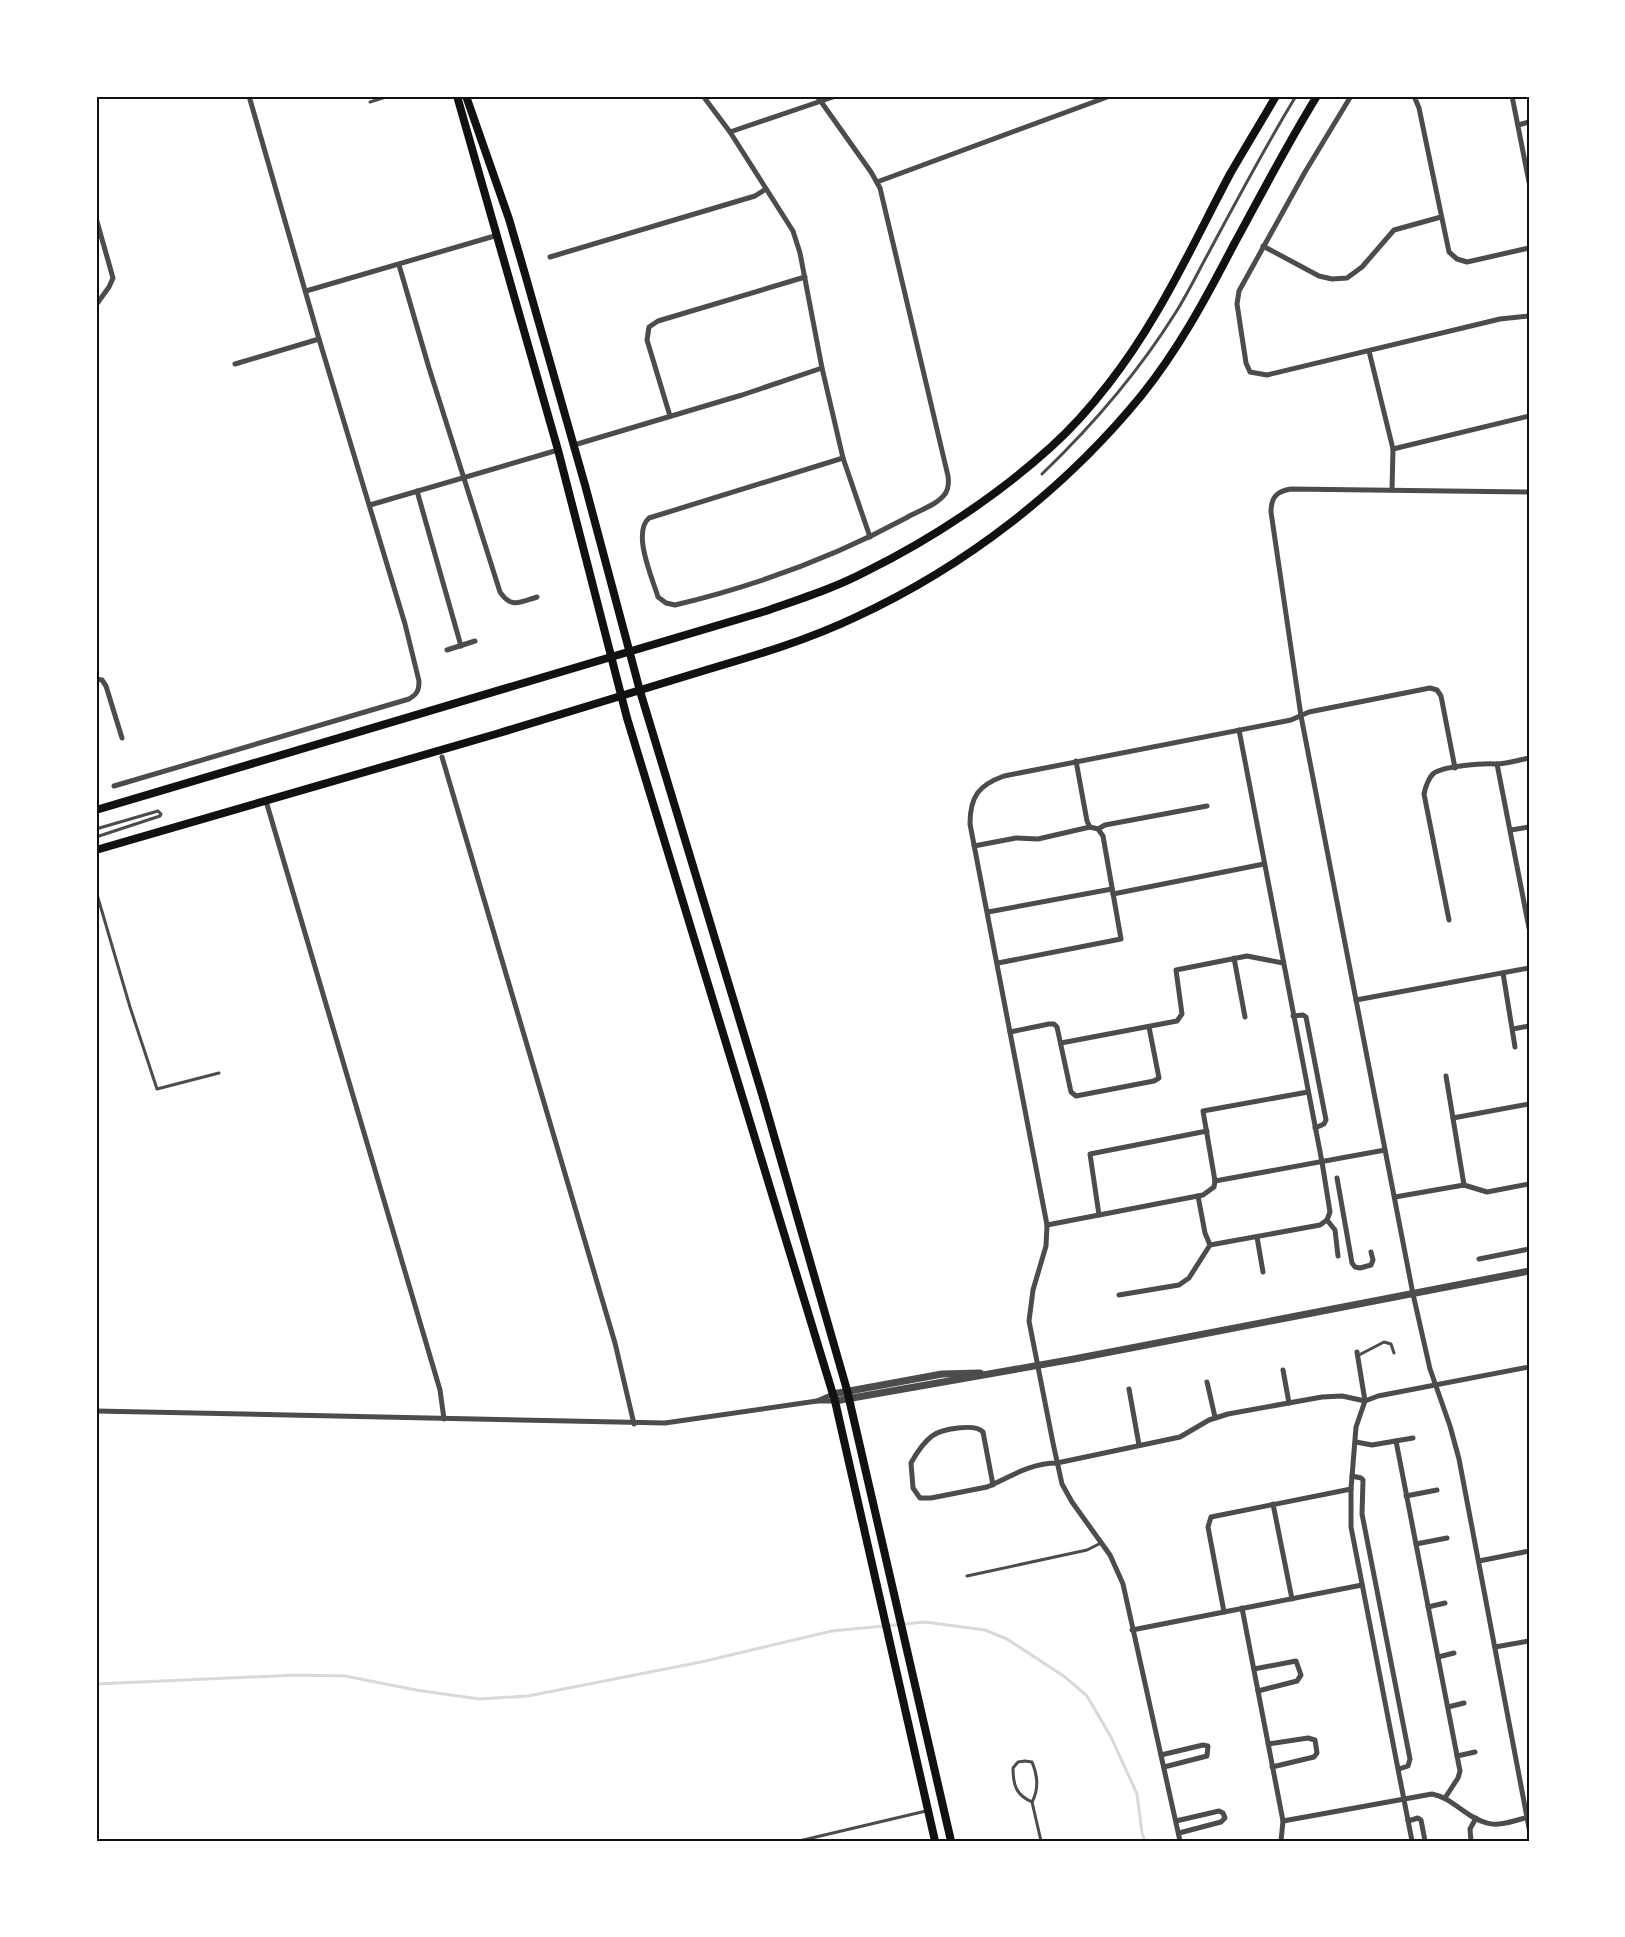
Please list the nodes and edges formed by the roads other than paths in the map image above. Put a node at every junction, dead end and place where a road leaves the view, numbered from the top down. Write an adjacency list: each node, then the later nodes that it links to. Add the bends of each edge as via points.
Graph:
1 (249, 96): 30 (street)
2 (389, 96): 15 (lane)
3 (457, 96): 24 (main road)
4 (466, 96): 39 (main road, via 508,219)
5 (703, 96): 18 (street)
6 (836, 96): 14 (street)
7 (1110, 96): 19 (street)
8 (1276, 96): 54 (main road, via 1156,314 1114,375 1053,446 1009,483 931,536 866,572 766,611)
9 (1296, 96): 43 (lane, via 1177,311 1149,354 1117,396)
10 (1317, 96): 57 (main road, via 1191,325 1166,363 1101,441 1040,500 949,566 859,616 775,650)
11 (1351, 96): 25 (street)
12 (1414, 96): 22 (street)
13 (1512, 96): 17 (street)
14 (819, 99): 18 (street); 19 (street)
15 (370, 102)
16 (1529, 122): 17 (street)
17 (1518, 124): 20 (street)
18 (730, 132): 21 (street)
19 (877, 182): 49 (street, via 949,482 946,493 938,500)
20 (1529, 182)
21 (766, 189): 27 (street, via 746,199); 29 (street, via 793,231)
22 (1441, 217): 25 (street, via 1394,230 1362,267 1347,278 1319,276); 26 (street, via 1449,252 1463,262)
23 (96, 218): 31 (street, via 113,275)
24 (498, 235): 28 (street); 41 (main road)
25 (1263, 246): 34 (street, via 1237,300 1246,363 1252,373 1267,375)
26 (1529, 248)
27 (550, 257)
28 (399, 265): 30 (street); 44 (street)
29 (805, 277): 36 (street); 37 (street, via 658,321 650,327 647,340)
30 (306, 291): 33 (street)
31 (96, 305)
32 (1529, 316): 34 (street, via 1500,319)
33 (319, 339): 35 (street); 48 (street)
34 (1369, 351): 40 (street)
35 (235, 364)
36 (822, 368): 37 (street); 42 (street)
37 (670, 416): 39 (street)
38 (1529, 416): 40 (street)
39 (574, 445): 54 (main road)
40 (1393, 449): 45 (street)
41 (558, 450): 44 (street); 55 (main road)
42 (843, 458): 49 (street); 49 (street, via 649,518 641,535 658,597 675,605 781,574)
43 (1042, 474)
44 (464, 477): 46 (street); 50 (street, via 500,592 512,603)
45 (1392, 490): 47 (street); 59 (street, via 1292,489 1282,491 1271,504)
46 (417, 491): 48 (street); 52 (street)
47 (1529, 492)
48 (370, 505): 67 (street, via 405,624 419,681 417,693 409,699)
49 (870, 537)
50 (537, 597)
51 (475, 641): 52 (street)
52 (461, 645): 53 (street)
53 (447, 650)
54 (628, 652): 55 (main road); 57 (main road)
55 (611, 658): 58 (main road); 70 (main road)
56 (96, 679): 61 (street, via 106,686)
57 (639, 691): 58 (main road); 139 (main road)
58 (622, 696): 68 (main road); 140 (main road)
59 (1301, 716): 60 (street); 66 (street, via 1309,711 1434,688 1441,696); 91 (street)
60 (1239, 730): 64 (street); 79 (street)
61 (122, 738)
62 (442, 757): 147 (street, via 615,1343)
63 (1529, 758): 65 (street)
64 (1076, 761): 71 (street); 77 (street, via 1004,776 984,786 971,806)
65 (1497, 764): 66 (street); 75 (street)
66 (1455, 768): 84 (street, via 1435,772 1424,794)
67 (114, 786)
68 (266, 801): 78 (main road); 146 (street, via 440,1390)
69 (1207, 806): 74 (street)
70 (96, 810)
71 (1090, 826): 74 (street); 77 (street, via 1038,839 1016,838)
72 (1529, 827): 75 (street)
73 (96, 829): 76 (lane, via 161,814)
74 (1098, 829): 81 (street)
75 (1511, 830): 82 (street)
76 (96, 837)
77 (975, 846): 83 (street)
78 (96, 850)
79 (1264, 864): 81 (street); 88 (street)
80 (96, 891): 100 (lane, via 157,1089)
81 (1112, 891): 83 (street); 87 (street, via 1121,939)
82 (1526, 893): 85 (street)
83 (988, 912): 87 (street)
84 (1449, 920)
85 (1529, 928)
86 (1234, 958): 88 (street, via 1250,956); 93 (street); 95 (street, via 1176,970 1181,1017)
87 (998, 963): 97 (street)
88 (1283, 963): 92 (street)
89 (1529, 968): 90 (street)
90 (1503, 973): 91 (street); 96 (street)
91 (1356, 1000): 107 (street)
92 (1293, 1016): 102 (street); 105 (street, via 1305,1016 1311,1040 1326,1120)
93 (1245, 1017)
94 (1529, 1026): 96 (street)
95 (1149, 1027): 98 (street); 98 (street, via 1159,1078 1074,1096)
96 (1513, 1029): 99 (street)
97 (1010, 1032): 98 (street, via 1054,1024 1058,1026); 119 (street)
98 (1061, 1043)
99 (1515, 1047)
100 (219, 1073)
101 (1446, 1076): 104 (street)
102 (1308, 1092): 105 (street); 106 (street, via 1203,1111)
103 (1529, 1104): 104 (street)
104 (1453, 1118): 112 (street)
105 (1315, 1128): 108 (street)
106 (1207, 1131): 110 (street); 117 (street, via 1090,1154)
107 (1385, 1150): 108 (street); 114 (street)
108 (1322, 1162): 110 (street); 116 (street)
109 (1337, 1178): 115 (street)
110 (1215, 1181): 113 (street, via 1214,1187)
111 (1529, 1184): 112 (street, via 1487,1192)
112 (1464, 1185): 114 (street)
113 (1198, 1196): 117 (street); 121 (street)
114 (1395, 1197): 128 (street)
115 (1341, 1199): 116 (street); 123 (street, via 1352,1263 1360,1268 1371,1265)
116 (1329, 1202): 118 (street)
117 (1099, 1215): 119 (street)
118 (1327, 1220): 120 (street, via 1320,1225); 124 (street, via 1335,1230)
119 (1047, 1225): 132 (street, via 1029,1321)
120 (1257, 1237): 121 (street); 127 (street)
121 (1210, 1245): 129 (street, via 1190,1278 1179,1285)
122 (1529, 1250): 125 (street)
123 (1371, 1252)
124 (1338, 1256)
125 (1479, 1259)
126 (1529, 1271): 128 (street)
127 (1263, 1272)
128 (1413, 1294): 132 (street); 137 (street)
129 (1119, 1295)
130 (1394, 1353): 131 (lane, via 1391,1344 1384,1342)
131 (1357, 1354): 142 (street)
132 (1038, 1366): 135 (street); 152 (street)
133 (1529, 1367): 137 (street)
134 (1283, 1370): 143 (street)
135 (994, 1372): 139 (street, via 942,1374); 141 (street)
136 (1207, 1382): 145 (street)
137 (1436, 1385): 142 (street); 163 (street, via 1459,1459)
138 (1129, 1389): 151 (street)
139 (847, 1390): 140 (street); 141 (main road)
140 (834, 1397): 141 (street); 147 (street, via 687,1421); 190 (main road)
141 (850, 1399): 200 (main road)
142 (1365, 1401): 143 (street, via 1330,1396); 150 (street)
143 (1289, 1403): 145 (street)
144 (96, 1411): 146 (street)
145 (1215, 1417): 151 (street, via 1185,1436)
146 (444, 1419): 147 (street)
147 (634, 1424)
148 (1413, 1438): 149 (street)
149 (1396, 1441): 150 (street, via 1372,1445); 157 (street)
150 (1356, 1442): 153 (street)
151 (1139, 1445): 152 (street)
152 (1057, 1463): 154 (street, via 1014,1472); 160 (street, via 1062,1484)
153 (1352, 1476): 155 (street); 186 (street, via 1363,1480 1362,1514 1410,1759 1408,1766)
154 (993, 1485): 154 (street, via 983,1432 974,1426 932,1436 911,1463 914,1488 920,1498)
155 (1351, 1489): 158 (street); 165 (street, via 1351,1527)
156 (1437, 1490): 157 (street)
157 (1406, 1496): 161 (street)
158 (1274, 1504): 166 (street); 170 (street, via 1215,1515 1208,1521)
159 (1447, 1538): 161 (street)
160 (1101, 1543): 164 (lane, via 1087,1550); 171 (street, via 1120,1577)
161 (1416, 1544): 168 (street)
162 (1529, 1551): 163 (street)
163 (1479, 1561): 173 (street)
164 (967, 1576)
165 (1362, 1585): 166 (street); 186 (street)
166 (1292, 1599): 169 (street)
167 (1445, 1604): 168 (street)
168 (1428, 1607): 175 (street)
169 (1242, 1608): 170 (street); 176 (street)
170 (1224, 1612): 171 (street)
171 (1132, 1630): 182 (street)
172 (1529, 1641): 173 (street)
173 (1495, 1647): 192 (street)
174 (1454, 1653): 175 (street)
175 (1438, 1657): 179 (street)
176 (1254, 1669): 177 (street); 177 (street, via 1296,1661 1301,1675 1297,1681)
177 (1258, 1691): 180 (street)
178 (1464, 1703): 179 (street)
179 (1448, 1707): 183 (street)
180 (1268, 1744): 185 (street); 185 (street, via 1308,1738 1314,1740 1317,1753)
181 (1474, 1752): 183 (street)
182 (1161, 1755): 184 (street); 184 (street, via 1208,1746 1207,1756)
183 (1457, 1756): 187 (street, via 1460,1772)
184 (1164, 1767): 193 (street)
185 (1272, 1767): 194 (street)
186 (1399, 1769): 188 (street)
187 (1445, 1798): 188 (street, via 1432,1794); 191 (street)
188 (1405, 1799): 194 (street); 195 (street)
189 (1032, 1803): 189 (lane, via 1016,1791 1013,1767 1018,1762 1032,1762 1035,1769 1037,1786); 201 (lane)
190 (928, 1811): 198 (lane); 199 (main road)
191 (1476, 1818): 192 (street, via 1487,1824); 206 (street, via 1470,1829)
192 (1528, 1818): 196 (street)
193 (1176, 1821): 197 (street); 197 (street, via 1219,1811 1225,1818)
194 (1283, 1821): 203 (street)
195 (1408, 1821): 204 (street); 205 (street, via 1421,1820)
196 (1529, 1828)
197 (1179, 1833): 202 (street)
198 (799, 1841)
199 (935, 1841)
200 (951, 1841)
201 (1041, 1841)
202 (1180, 1841)
203 (1281, 1841)
204 (1412, 1841)
205 (1425, 1841)
206 (1471, 1841)

